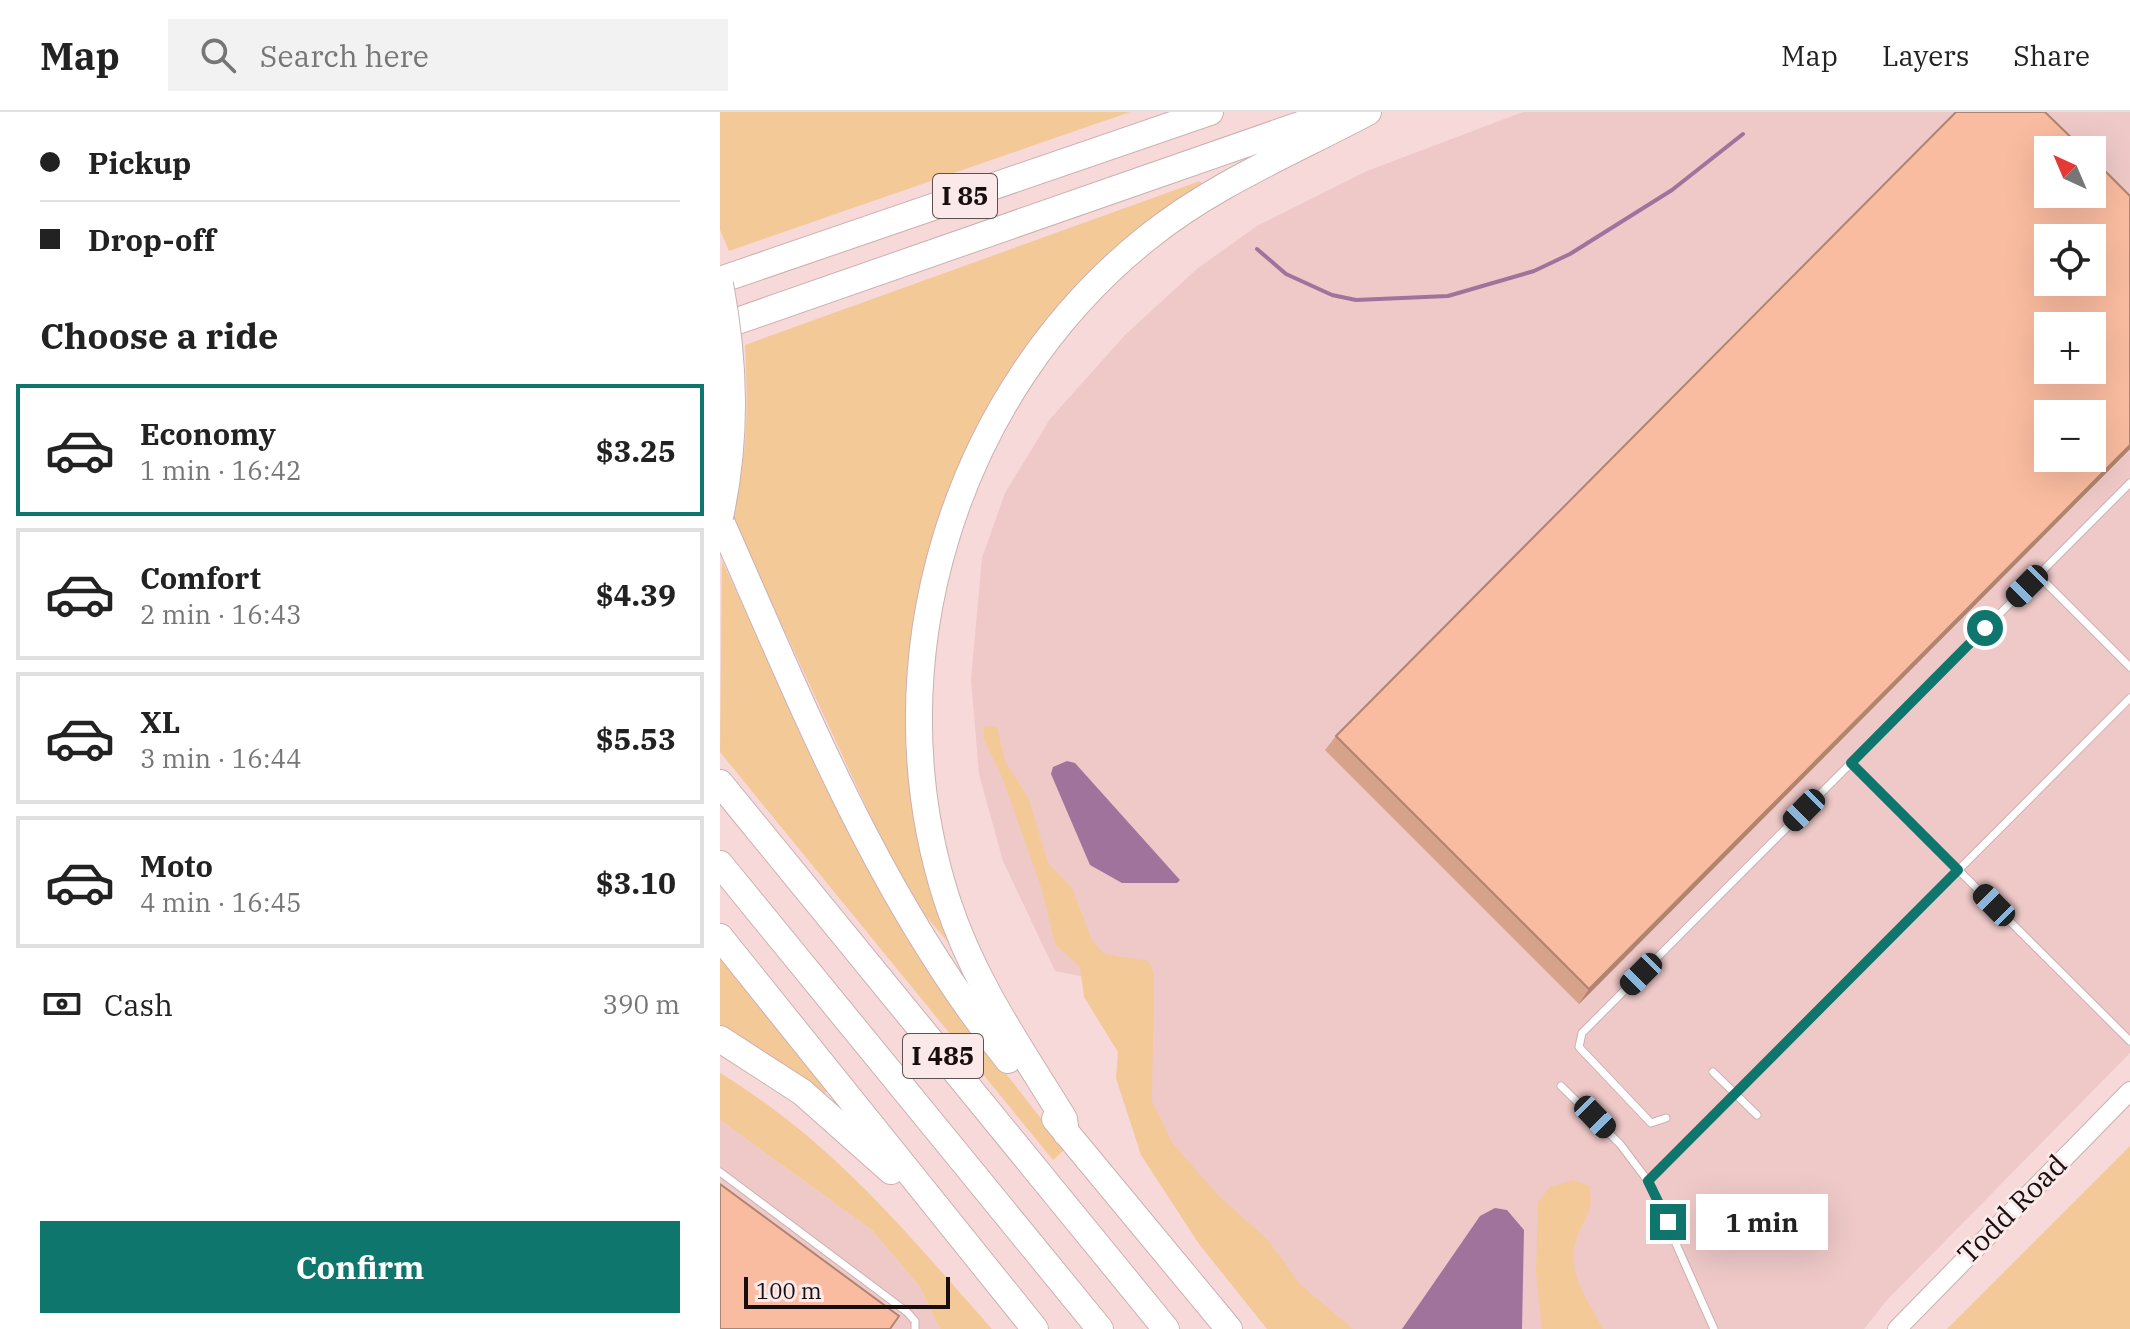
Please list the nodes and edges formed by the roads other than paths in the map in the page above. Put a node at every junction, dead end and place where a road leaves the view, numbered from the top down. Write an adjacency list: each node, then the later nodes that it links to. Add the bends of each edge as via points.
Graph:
1 (1210, 112): 4 (highway, I 85)
2 (1337, 112): 5 (highway, I 85)
3 (1368, 112): 24 (highway, via 1183,210 1079,301 1001,408 969,472 941,551 919,684 920,769 935,854 947,900 984,989 1064,1119)
4 (720, 282): 7 (highway, bridge, via 734,426)
5 (720, 327)
6 (2130, 483): 8 (lane)
7 (720, 518): 24 (highway, via 835,779 885,878 970,1011)
8 (2038, 575): 9 (lane); 11 (lane)
9 (2130, 667)
10 (2130, 698): 14 (lane)
11 (1851, 763): 14 (lane); 23 (lane, via 1577,1041 1642,1117 1651,1123)
12 (720, 783): 31 (highway, I 485)
13 (720, 864): 30 (highway, I 485)
14 (1958, 870): 17 (lane); 21 (lane)
15 (720, 937): 27 (highway)
16 (720, 1039): 27 (highway, via 835,1119)
17 (2130, 1041)
18 (1713, 1072): 21 (lane)
19 (1561, 1086): 26 (lane, via 1620,1144)
20 (2130, 1091): 34 (street, Todd Road)
21 (1735, 1093): 22 (lane); 26 (lane)
22 (1757, 1115)
23 (1666, 1118)
24 (1066, 1133): 32 (highway)
25 (720, 1172): 28 (lane, via 907,1312)
26 (1648, 1181): 33 (lane)
27 (978, 1259): 29 (highway)
28 (915, 1329)
29 (1035, 1329)
30 (1100, 1329)
31 (1166, 1329)
32 (1229, 1329)
33 (1714, 1329)
34 (1897, 1329)

